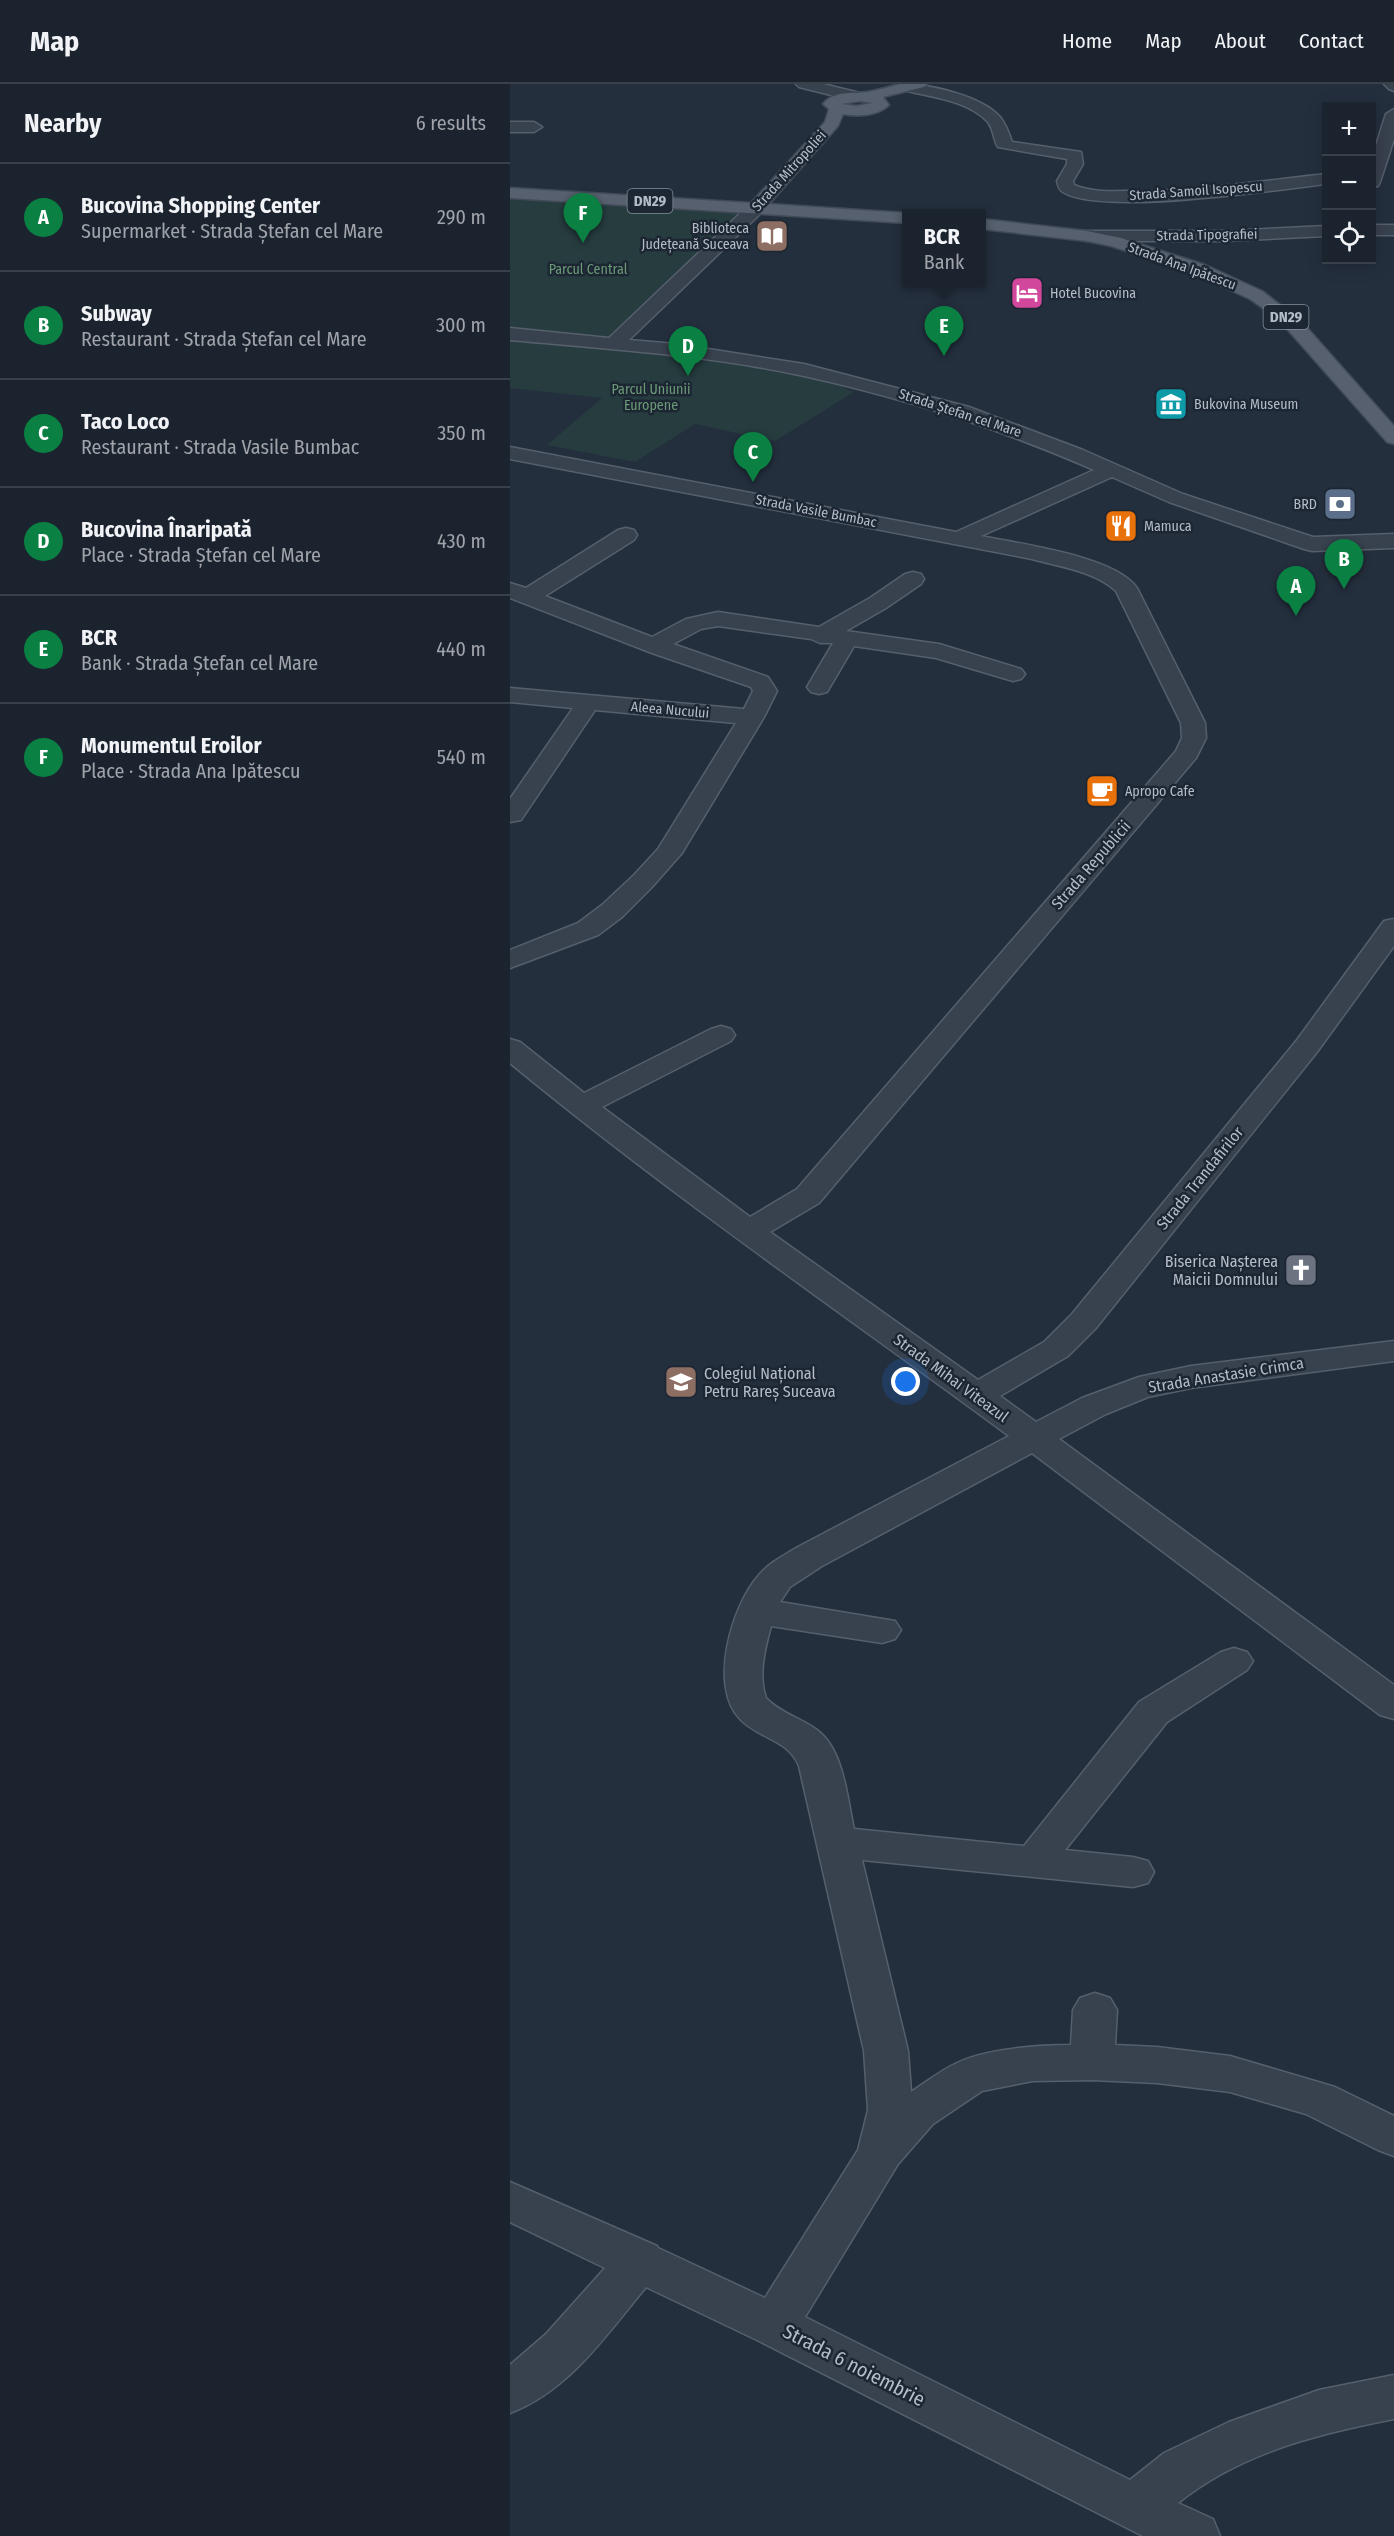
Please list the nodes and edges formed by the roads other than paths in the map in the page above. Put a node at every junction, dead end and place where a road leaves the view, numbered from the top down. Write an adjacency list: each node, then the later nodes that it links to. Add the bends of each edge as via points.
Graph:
1 (806, 85): 3 (street); 4 (street)
2 (909, 87): 3 (main road, Strada Mitropoliei); 11 (street, Strada Samoil Isopescu, via 982,109 999,124 1004,144 1075,155 1075,164 1065,181 1067,188 1086,194 1151,195)
3 (865, 101): 4 (main road, Strada Mitropoliei)
4 (834, 111): 13 (main road, Strada Mitropoliei)
5 (1394, 114): 8 (street)
6 (510, 127): 7 (street)
7 (534, 127)
8 (1376, 166)
9 (1393, 172): 10 (street)
10 (1376, 176)
11 (1322, 179)
12 (510, 193): 13 (main road, DN29)
13 (757, 207): 14 (main road, DN29); 21 (street, Strada Mitropoliei)
14 (902, 218)
15 (986, 225): 19 (main road, Strada Ana Ipătescu / DN29)
16 (1376, 230): 17 (street)
17 (1394, 230)
18 (1322, 231): 19 (street, Strada Tipografiei)
19 (1087, 236): 22 (main road, Strada Ana Ipătescu / DN29, via 1199,269 1256,295 1290,321)
20 (510, 334): 21 (street, Strada Ștefan cel Mare)
21 (615, 344): 24 (street, Strada Ștefan cel Mare, via 804,370 905,394 962,411)
22 (1390, 429)
23 (510, 453): 26 (street, Strada Vasile Bumbac)
24 (1111, 470): 26 (street); 28 (street, Strada Ștefan cel Mare, via 1238,522)
25 (626, 535): 31 (street)
26 (959, 538): 46 (street, Strada Republicii, via 1034,553 1114,577 1126,588 1193,723 1194,738 1187,753 808,1196)
27 (1394, 541): 28 (street, Strada Ștefan cel Mare)
28 (1312, 544): 29 (street)
29 (1394, 555)
30 (913, 579): 32 (street)
31 (519, 593): 34 (street)
32 (820, 636): 33 (street); 34 (street, via 718,619 694,624)
33 (847, 638): 35 (street, via 939,651); 36 (street)
34 (654, 645): 39 (street, via 760,682 765,691)
35 (1013, 674)
36 (819, 687)
37 (510, 695): 38 (street, Aleea Nucului)
38 (588, 703): 39 (street, Aleea Nucului); 40 (street)
39 (752, 717): 42 (street, via 669,853 643,881 588,929)
40 (512, 815)
41 (1394, 927): 48 (street, Strada Trandafirilor, via 1306,1046 1084,1321 1056,1348)
42 (510, 960)
43 (721, 1035): 45 (street)
44 (510, 1048): 45 (street, Strada Mihai Viteazul)
45 (580, 1106): 46 (street, Strada Mihai Viteazul)
46 (748, 1232): 48 (street, Strada Mihai Viteazul)
47 (1394, 1351): 49 (street, Strada Anastasie Crimca, via 1191,1377 1139,1388)
48 (976, 1396): 49 (street, Strada Mihai Viteazul)
49 (1033, 1438): 50 (street, Strada Anastasie Crimca, via 793,1567 769,1586); 53 (street, Strada Mihai Viteazul)
50 (757, 1611): 51 (street); 54 (street, Strada Anastasie Crimca, via 745,1659 743,1683 748,1703 810,1746 819,1766)
51 (882, 1630)
52 (1234, 1661): 55 (street, via 1153,1712 1043,1848)
53 (1394, 1705)
54 (837, 1842): 55 (street); 60 (street, via 885,2051 890,2110)
55 (1039, 1863): 56 (street)
56 (1133, 1872)
57 (1095, 2010): 58 (street)
58 (1092, 2062): 59 (street, via 1230,2074 1319,2100); 60 (street, via 1033,2063 971,2076 917,2111)
59 (1394, 2137)
60 (880, 2154): 63 (street)
61 (510, 2201): 62 (street, Strada 6 noiembrie)
62 (640, 2260): 63 (street, Strada 6 noiembrie); 64 (street, via 570,2341 526,2382)
63 (774, 2325): 66 (street, Strada 6 noiembrie)
64 (510, 2391)
65 (1394, 2397): 66 (street, via 1319,2412 1246,2438 1182,2469)
66 (1134, 2507): 67 (street, Strada 6 noiembrie)
67 (1195, 2536)

